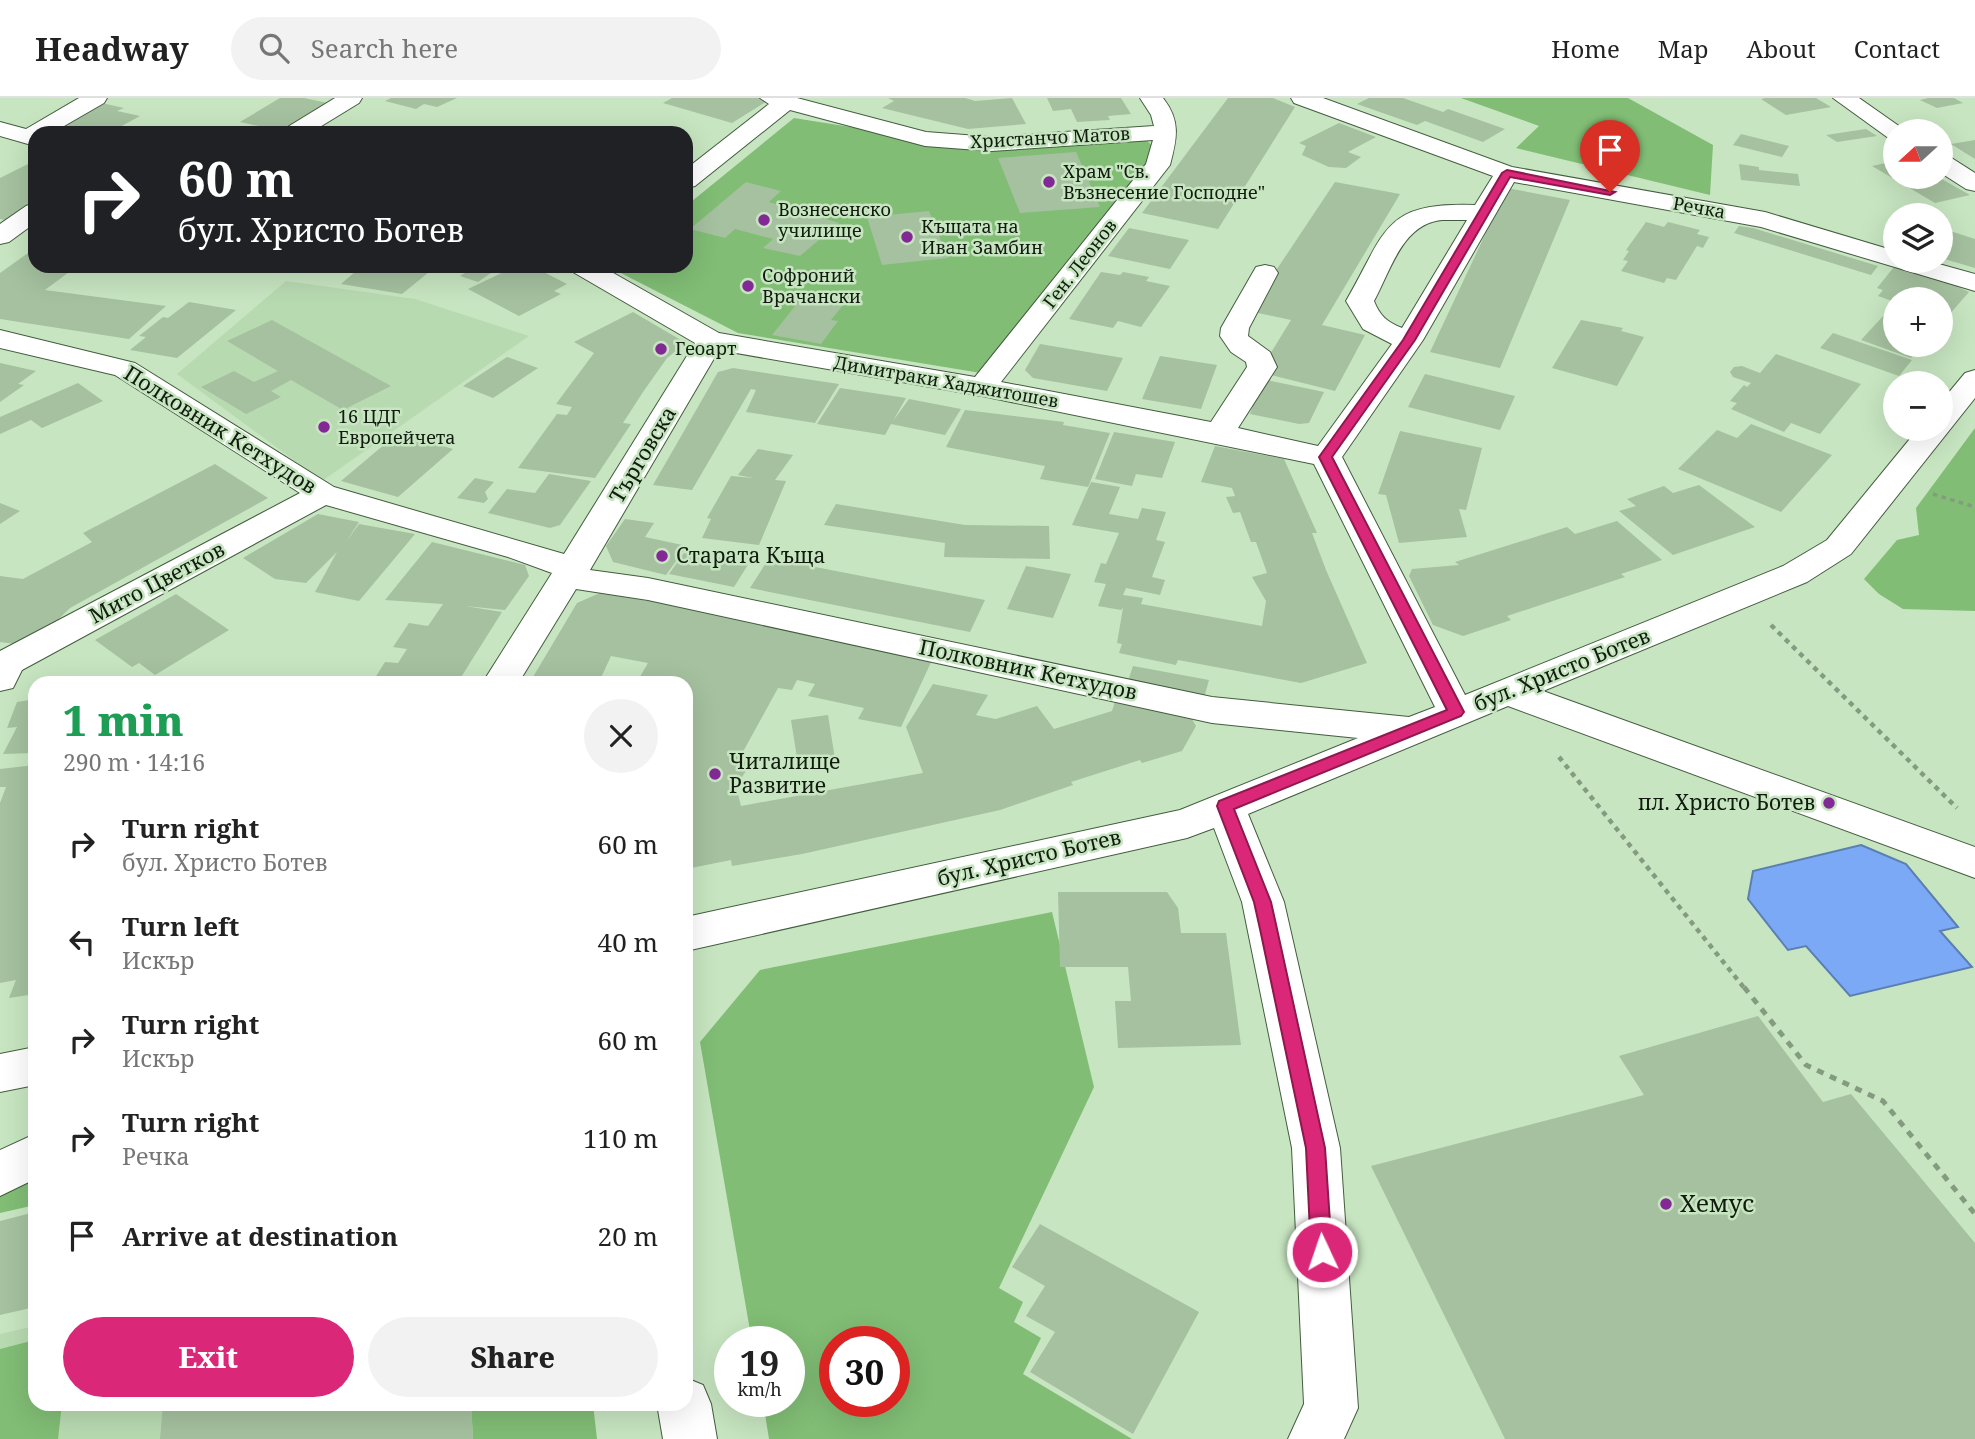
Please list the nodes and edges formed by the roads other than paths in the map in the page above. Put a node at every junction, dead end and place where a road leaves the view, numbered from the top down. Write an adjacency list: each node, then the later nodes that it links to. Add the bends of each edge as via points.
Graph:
1 (96, 98): 8 (street)
2 (351, 98): 9 (street)
3 (1151, 98): 11 (street, via 1165,114)
4 (1303, 98): 14 (street, Речка)
5 (1843, 98): 7 (street)
6 (779, 100): 11 (street, Христанчо Матов, via 925,139 991,144); 15 (street)
7 (1883, 124)
8 (49, 126)
9 (305, 126)
10 (0, 129): 12 (street)
11 (1166, 132): 29 (street, Ген. Леонов, via 1158,165)
12 (28, 134)
13 (1953, 170): 16 (street)
14 (1507, 173): 17 (street); 20 (street, Речка, via 1765,220)
15 (693, 175)
16 (1975, 184)
17 (1483, 213): 27 (street); 27 (street, via 1421,216 1405,224 1398,235 1360,301 1366,318 1382,331)
18 (28, 216): 19 (street)
19 (0, 236)
20 (1883, 255)
21 (594, 273): 26 (street, Димитраки Хаджитошев)
22 (1265, 273): 31 (street, via 1234,336 1260,358 1262,367)
23 (1942, 273): 24 (street, Речка)
24 (1975, 283)
25 (0, 339): 34 (street, Полковник Кетхудов, via 125,369)
26 (711, 340): 29 (street, Димитраки Хаджитошев); 35 (street, Търговска)
27 (1409, 340): 33 (street)
28 (1975, 379): 30 (street)
29 (982, 387): 31 (street, Димитраки Хаджитошев)
30 (1953, 406)
31 (1219, 433): 33 (street, Димитраки Хаджитошев)
32 (1924, 441): 38 (street, бул. Христо Ботев, via 1839,547 1795,574)
33 (1326, 457): 39 (street)
34 (323, 494): 35 (street, Полковник Кетхудов, via 520,550); 36 (street, Мито Цветков)
35 (570, 573): 37 (street, Търговска); 40 (street, Полковник Кетхудов, via 1212,710)
36 (2, 668)
37 (505, 676)
38 (1507, 691): 39 (street, бул. Христо Ботев); 42 (street)
39 (1456, 712): 40 (street, бул. Христо Ботев)
40 (1411, 730): 41 (street, бул. Христо Ботев)
41 (1225, 806): 43 (street, бул. Христо Ботев, via 1187,823); 50 (street, via 1263,902 1316,1148 1331,1408)
42 (1975, 863)
43 (693, 932)
44 (28, 1067): 45 (street)
45 (0, 1073)
46 (28, 1159): 47 (street)
47 (0, 1174)
48 (685, 1411): 49 (street)
49 (690, 1439)
50 (1315, 1439)

